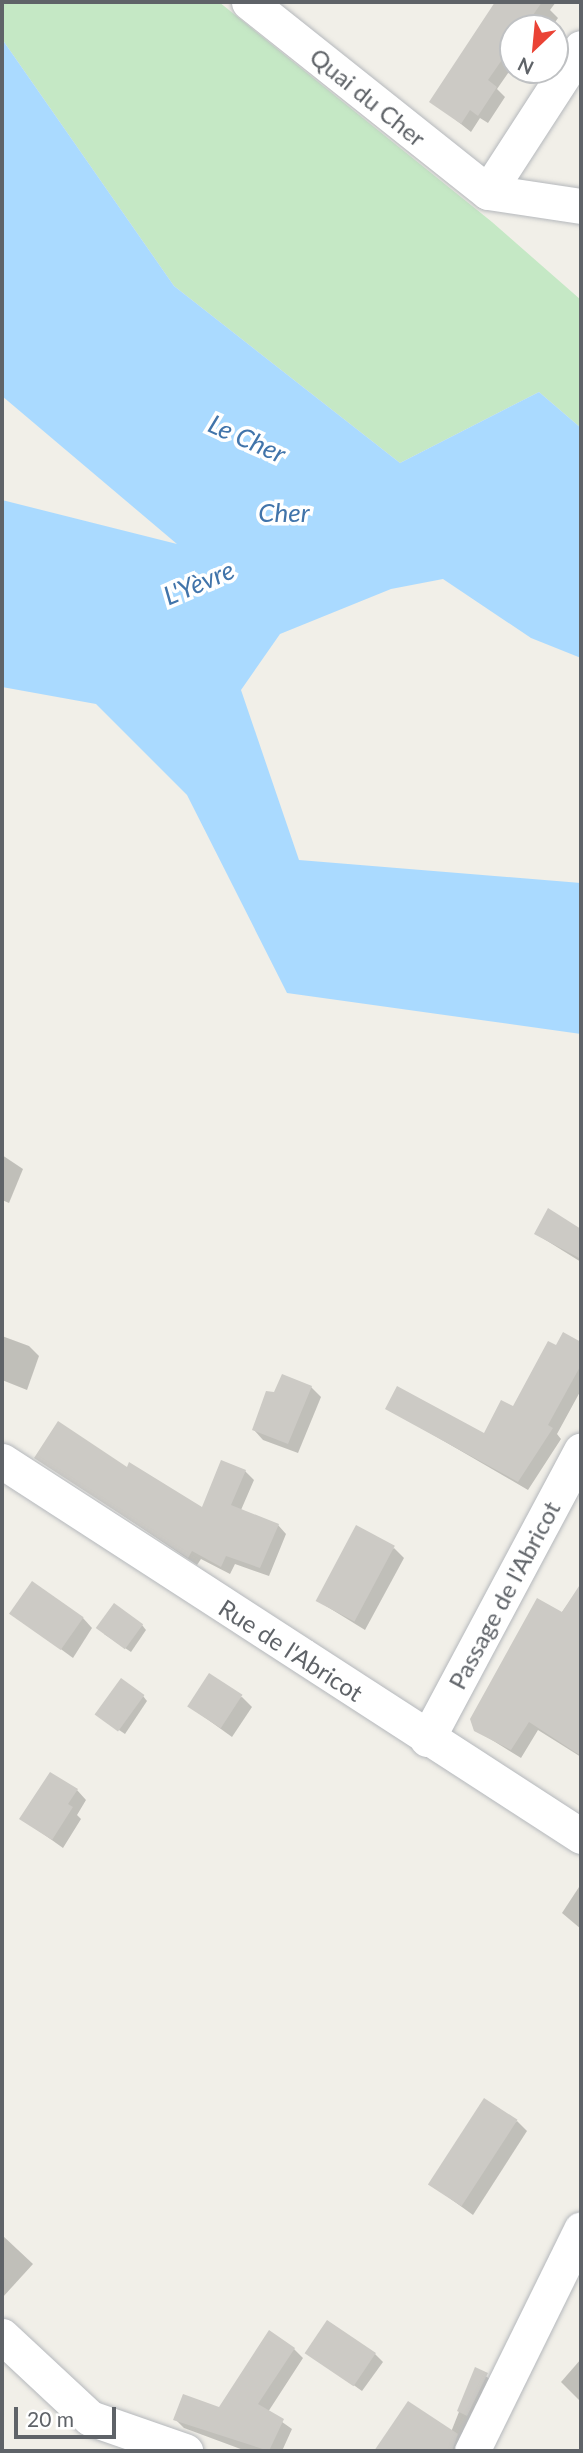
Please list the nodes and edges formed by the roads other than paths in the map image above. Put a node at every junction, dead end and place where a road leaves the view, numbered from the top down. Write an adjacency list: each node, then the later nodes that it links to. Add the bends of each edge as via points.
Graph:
1 (249, 2): 3 (street, Quai du Cher)
2 (581, 48): 3 (street)
3 (488, 192): 4 (street)
4 (581, 206)
5 (581, 1450): 7 (street, Passage de l'Abricot)
6 (2, 1461): 7 (street, Rue de l'Abricot)
7 (427, 1739): 8 (street, Rue de l'Abricot)
8 (581, 1836)
9 (581, 2229): 13 (street)
10 (2, 2336): 11 (street)
11 (109, 2439): 12 (street)
12 (185, 2451)
13 (472, 2451)

